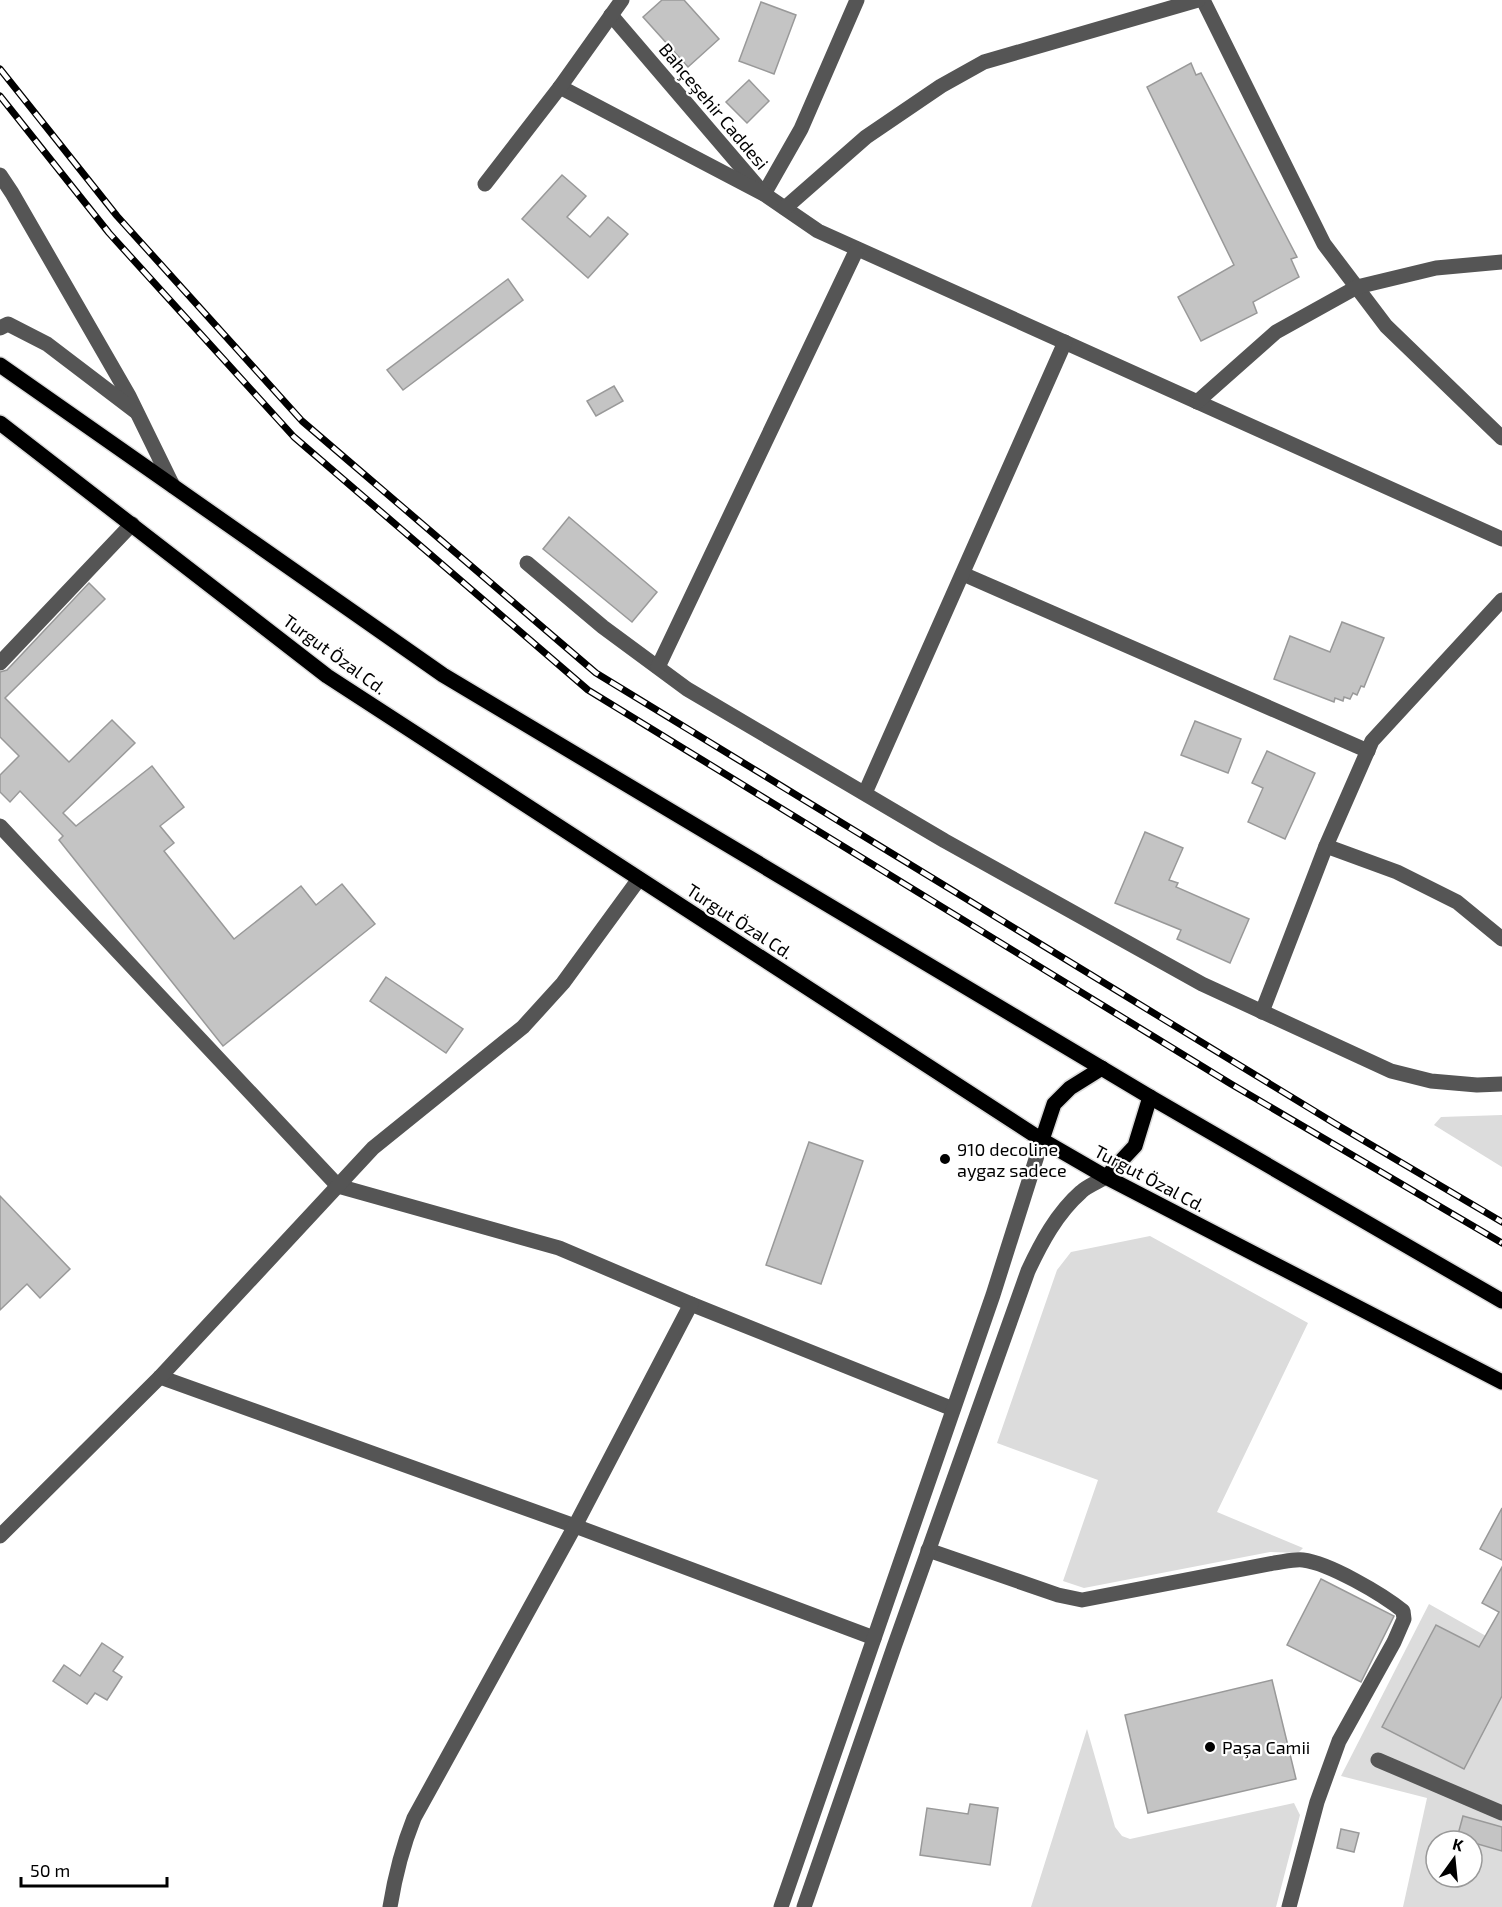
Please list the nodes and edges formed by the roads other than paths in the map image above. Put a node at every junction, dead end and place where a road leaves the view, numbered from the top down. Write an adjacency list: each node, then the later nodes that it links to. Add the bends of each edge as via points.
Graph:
1 (622, 0): 5 (street)
2 (857, 0): 9 (street, Bahçeşehir Caddesi, via 801,129)
3 (1198, 0): 10 (street, via 984,62 940,86 866,137)
4 (1203, 0): 13 (street, via 1324,244)
5 (611, 15): 6 (street); 9 (street, Bahçeşehir Caddesi)
6 (560, 87): 8 (street); 9 (street)
7 (0, 175): 18 (street)
8 (485, 184)
9 (764, 194): 10 (street)
10 (785, 208): 11 (street, via 818,231)
11 (857, 249): 15 (street); 28 (street)
12 (1502, 262): 13 (street, via 1436,268)
13 (1357, 287): 17 (street, via 1276,332); 20 (street, via 1386,326)
14 (0, 328): 18 (street, via 8,324 47,344)
15 (1065, 342): 17 (street); 25 (street)
16 (0, 364): 21 (main road)
17 (1197, 402): 23 (street)
18 (137, 412): 21 (street)
19 (0, 423): 22 (main road, Turgut Özal Cd.)
20 (1502, 438)
21 (173, 486): 36 (main road, via 442,675)
22 (132, 524): 27 (street); 33 (main road, Turgut Özal Cd., via 327,676)
23 (1502, 539)
24 (526, 563): 28 (street)
25 (963, 574): 29 (street); 30 (street)
26 (1502, 600): 29 (street, via 1372,741)
27 (0, 663)
28 (658, 667): 30 (street, via 687,689)
29 (1368, 751): 32 (street)
30 (865, 793): 35 (street, via 1202,984)
31 (0, 826): 41 (street)
32 (1326, 846): 34 (street, via 1397,872 1457,902); 35 (street)
33 (639, 879): 39 (main road, Turgut Özal Cd.); 41 (street, via 563,983 524,1028 373,1148)
34 (1502, 939)
35 (1262, 1012): 37 (street, via 1391,1071 1431,1081)
36 (1102, 1068): 38 (main road); 39 (main road, via 1070,1088 1054,1104)
37 (1502, 1084)
38 (1150, 1097): 40 (main road, via 1135,1146); 42 (main road)
39 (1042, 1140): 40 (main road, Turgut Özal Cd.); 46 (street)
40 (1106, 1177): 45 (main road, Turgut Özal Cd.); 49 (street, via 1082,1190 1041,1242)
41 (338, 1186): 43 (street, via 559,1248); 44 (street)
42 (1502, 1300)
43 (691, 1304): 46 (street); 47 (street)
44 (160, 1377): 47 (street); 48 (street)
45 (1502, 1382)
46 (953, 1409): 50 (street)
47 (575, 1526): 50 (street); 53 (street, via 414,1818 403,1845)
48 (0, 1536)
49 (928, 1550): 55 (street); 56 (street, via 1082,1600 1302,1560 1324,1565 1403,1611 1404,1619 1394,1642 1339,1741 1317,1802)
50 (874, 1638): 54 (street)
51 (1378, 1760): 52 (street)
52 (1502, 1813)
53 (390, 1907)
54 (781, 1907)
55 (804, 1907)
56 (1289, 1907)

